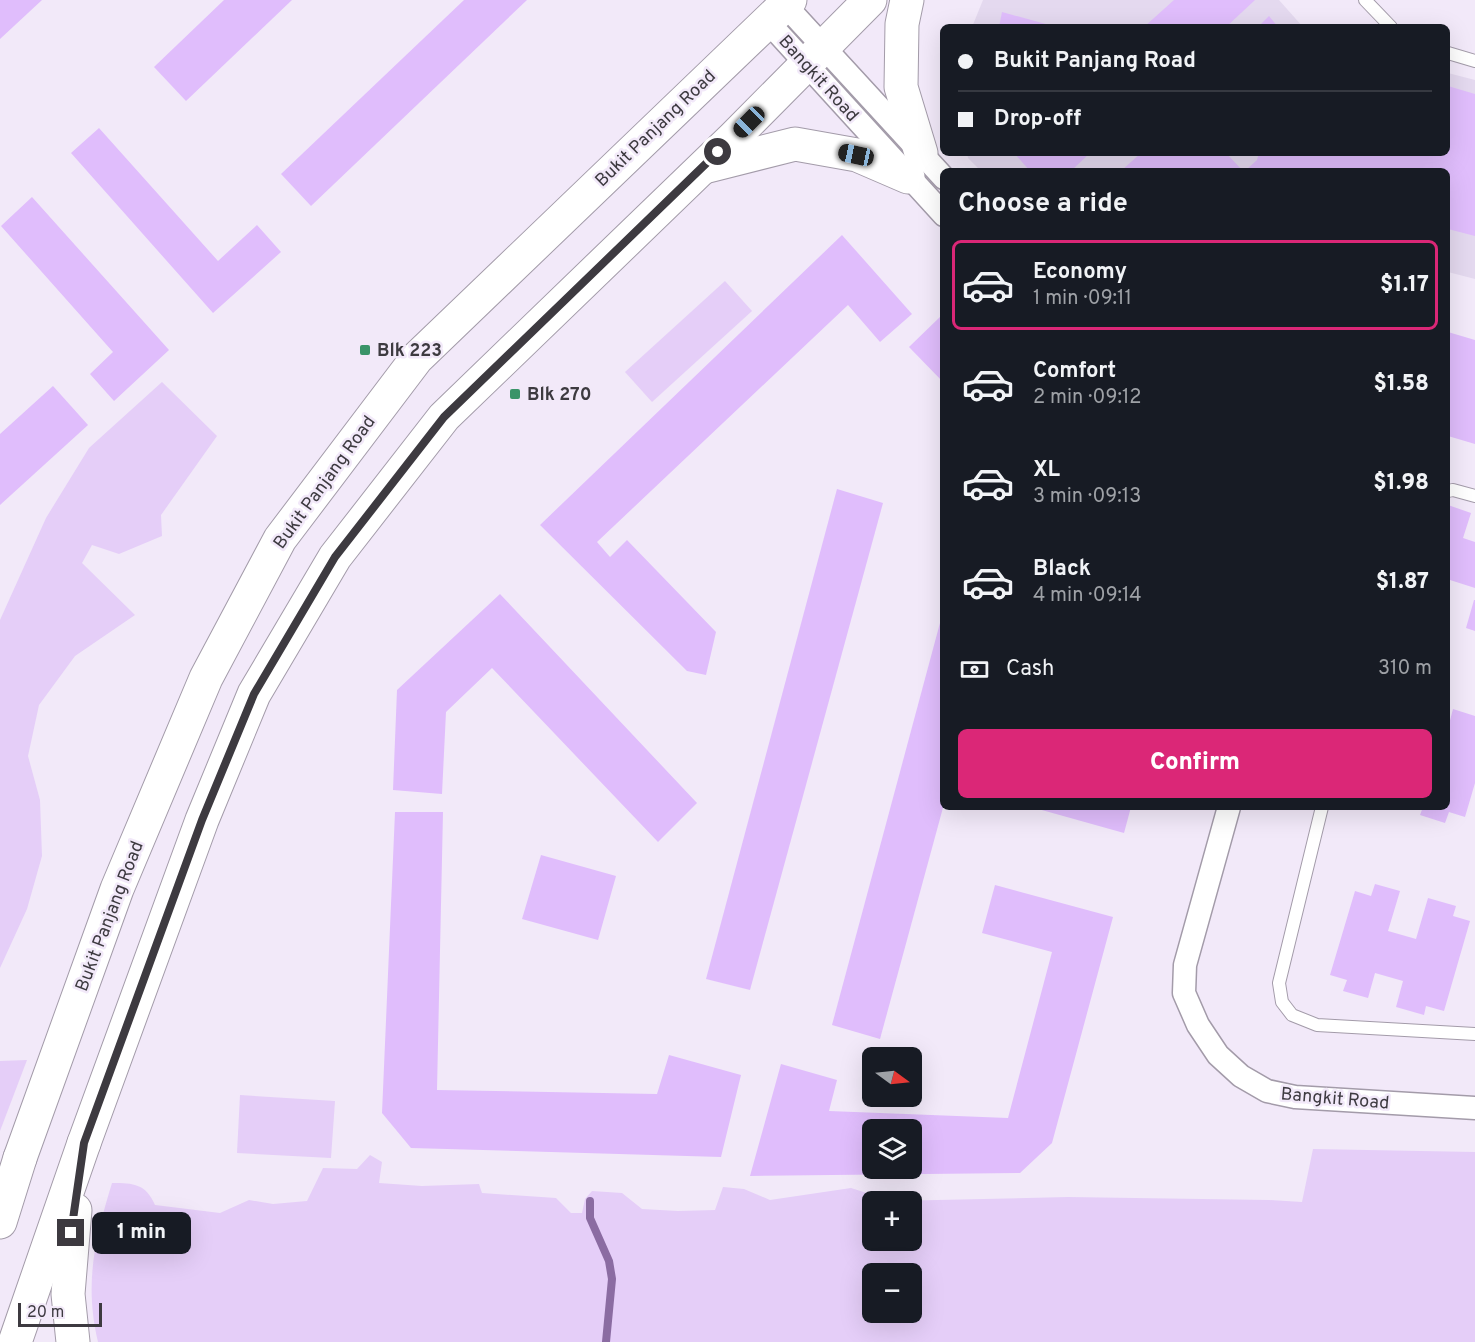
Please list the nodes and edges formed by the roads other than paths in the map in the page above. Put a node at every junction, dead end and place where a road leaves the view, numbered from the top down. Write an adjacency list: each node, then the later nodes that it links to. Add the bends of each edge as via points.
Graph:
1 (870, 0): 7 (main road)
2 (907, 0): 9 (main road, via 902,24 901,87)
3 (1365, 0): 5 (lane)
4 (781, 8): 7 (street, Bangkit Road); 20 (main road, Bukit Panjang Road, via 417,357 280,539 206,678 117,889)
5 (1388, 24)
6 (1450, 54): 8 (lane)
7 (815, 55): 9 (street, Bangkit Road); 10 (main road)
8 (1475, 61)
9 (915, 165): 10 (main road, via 795,144); 11 (street, Bangkit Road); 12 (street, Bangkit Road)
10 (702, 168): 19 (main road, via 444,417 335,557 254,694 202,820)
11 (940, 176)
12 (940, 208)
13 (1450, 491): 14 (lane)
14 (1475, 496)
15 (1228, 810): 18 (street, Bangkit Road, via 1185,965 1184,993 1198,1025 1218,1055 1241,1076 1267,1090 1296,1097)
16 (1321, 810): 17 (lane, via 1279,983 1282,1002 1292,1015 1317,1025)
17 (1475, 1034)
18 (1475, 1108)
19 (84, 1143): 23 (main road); 24 (main road, via 68,1294)
20 (20, 1158): 21 (main road); 22 (main road)
21 (0, 1201)
22 (0, 1222)
23 (15, 1342)
24 (73, 1342)

